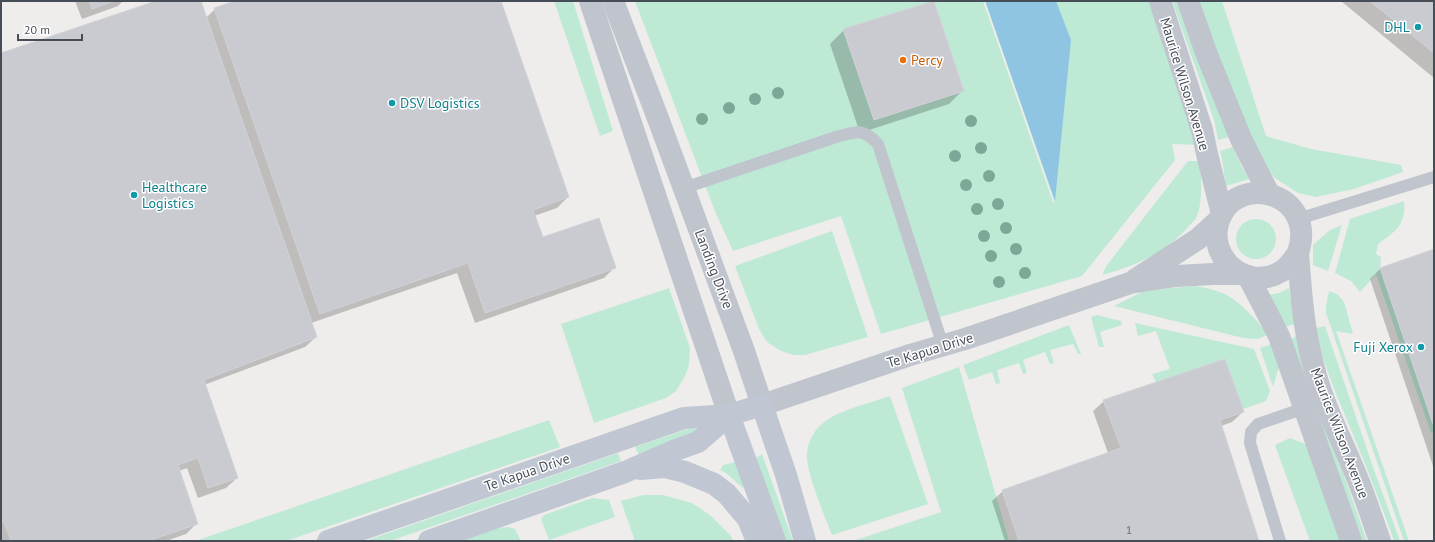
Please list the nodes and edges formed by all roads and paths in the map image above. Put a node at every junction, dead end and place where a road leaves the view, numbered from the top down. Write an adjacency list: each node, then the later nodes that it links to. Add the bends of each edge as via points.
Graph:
1 (590, 1): 16 (street)
2 (613, 1): 6 (street, Landing Drive)
3 (1160, 1): 8 (street, Maurice Wilson Avenue, via 1202,130)
4 (1188, 1): 7 (street, Maurice Wilson Avenue, via 1241,139)
5 (1434, 177): 9 (lane)
6 (684, 188): 13 (lane, via 836,137 858,131 870,135 878,144); 14 (street, Landing Drive)
7 (1269, 194): 8 (street, via 1248,194 1238,198 1229,205); 9 (street, via 1286,203)
8 (1221, 217): 11 (street, via 1216,232 1217,245 1222,257 1231,267); 12 (street, Te Kapua Drive, via 1198,239)
9 (1298, 219): 10 (street, via 1301,239)
10 (1298, 252): 11 (street, via 1282,271 1272,276 1260,278); 25 (street, Maurice Wilson Avenue, via 1304,327 1313,365 1323,399 1357,477)
11 (1245, 275): 12 (street, Te Kapua Drive, via 1176,276); 15 (street, Maurice Wilson Avenue, via 1279,336)
12 (1130, 282): 13 (street, Te Kapua Drive)
13 (943, 346): 14 (street, Te Kapua Drive)
14 (762, 405): 16 (street, Te Kapua Drive); 22 (street, Landing Drive)
15 (1305, 408): 23 (lane, via 1258,424 1251,432 1250,443); 24 (street, Maurice Wilson Avenue)
16 (729, 415): 17 (street, Te Kapua Drive, via 698,442); 18 (street, Te Kapua Drive, via 684,418); 21 (street)
17 (625, 472): 19 (street, Te Kapua Drive); 20 (street, via 647,467 665,467 714,484 727,494 748,519)
18 (328, 541)
19 (429, 541)
20 (757, 541)
21 (775, 541)
22 (805, 541)
23 (1280, 541)
24 (1351, 541)
25 (1380, 541)

